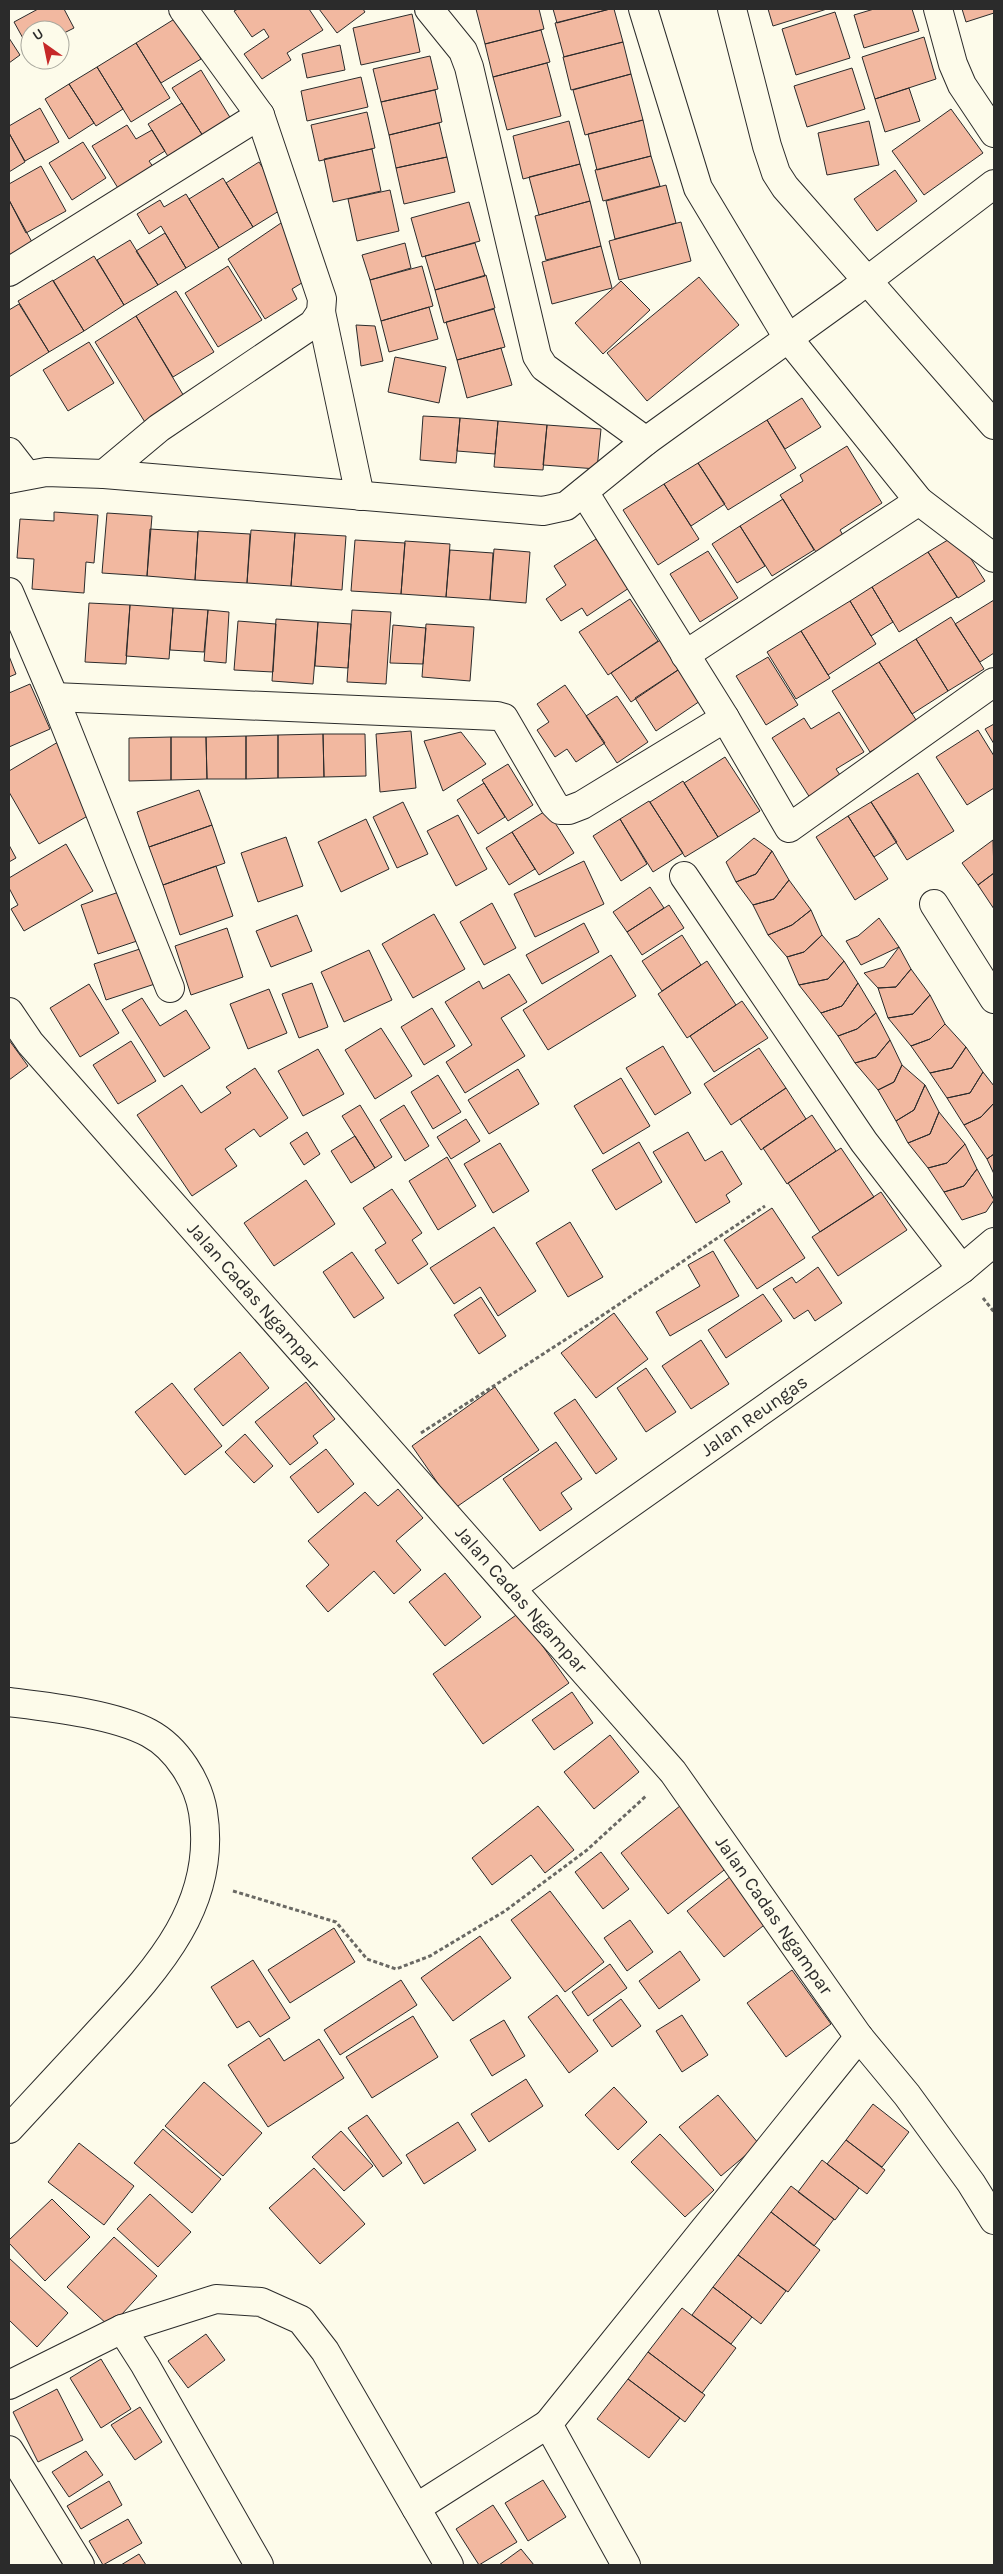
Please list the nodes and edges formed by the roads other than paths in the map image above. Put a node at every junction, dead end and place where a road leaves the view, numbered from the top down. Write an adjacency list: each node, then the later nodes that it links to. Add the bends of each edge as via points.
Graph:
1 (183, 9): 6 (street)
2 (429, 9): 14 (street, via 463,51 469,67 536,356 544,367)
3 (643, 9): 12 (street, via 698,188)
4 (732, 9): 10 (street, via 776,173)
5 (938, 9): 7 (street, via 962,85)
6 (260, 115): 9 (street); 11 (street, via 322,299)
7 (994, 133)
8 (994, 184): 10 (street)
9 (9, 272)
10 (859, 287): 12 (street); 13 (street)
11 (321, 312): 16 (street, via 314,324 158,428); 19 (street)
12 (794, 334): 14 (street); 20 (street)
13 (994, 426)
14 (646, 441): 18 (street)
15 (9, 452): 17 (street)
16 (104, 474): 17 (street, via 46,472); 19 (street)
17 (17, 477)
18 (584, 492): 19 (street, via 566,506 543,511); 23 (street)
19 (360, 496)
20 (919, 501): 21 (street); 23 (street)
21 (994, 558)
22 (9, 592): 25 (street)
23 (685, 655): 26 (street)
24 (994, 682): 26 (street, via 789,828)
25 (54, 697): 26 (street, via 497,716 504,718 560,810 582,805); 29 (street)
26 (725, 718)
27 (684, 876): 33 (street, via 864,1142)
28 (934, 904): 30 (street)
29 (170, 988)
30 (994, 999)
31 (9, 1012): 34 (street, Jalan Cadas Ngampar, via 30,1043)
32 (994, 1242): 33 (street, Jalan Reungas)
33 (962, 1269): 34 (street, Jalan Reungas)
34 (510, 1588): 36 (street, Jalan Cadas Ngampar, via 672,1772)
35 (9, 1702): 37 (street, via 106,1718 150,1734 181,1761 200,1793 207,1837 202,1880 177,1938 146,1980)
36 (860, 2037): 38 (street, Jalan Cadas Ngampar, via 907,2095); 41 (street)
37 (9, 2129)
38 (994, 2220)
39 (122, 2329): 40 (street); 43 (street, via 216,2299 261,2302 301,2320 325,2351); 45 (street)
40 (9, 2385)
41 (548, 2424): 43 (street); 47 (street)
42 (9, 2450): 44 (street)
43 (416, 2508): 46 (street)
44 (80, 2565)
45 (259, 2565)
46 (449, 2565)
47 (626, 2565)

